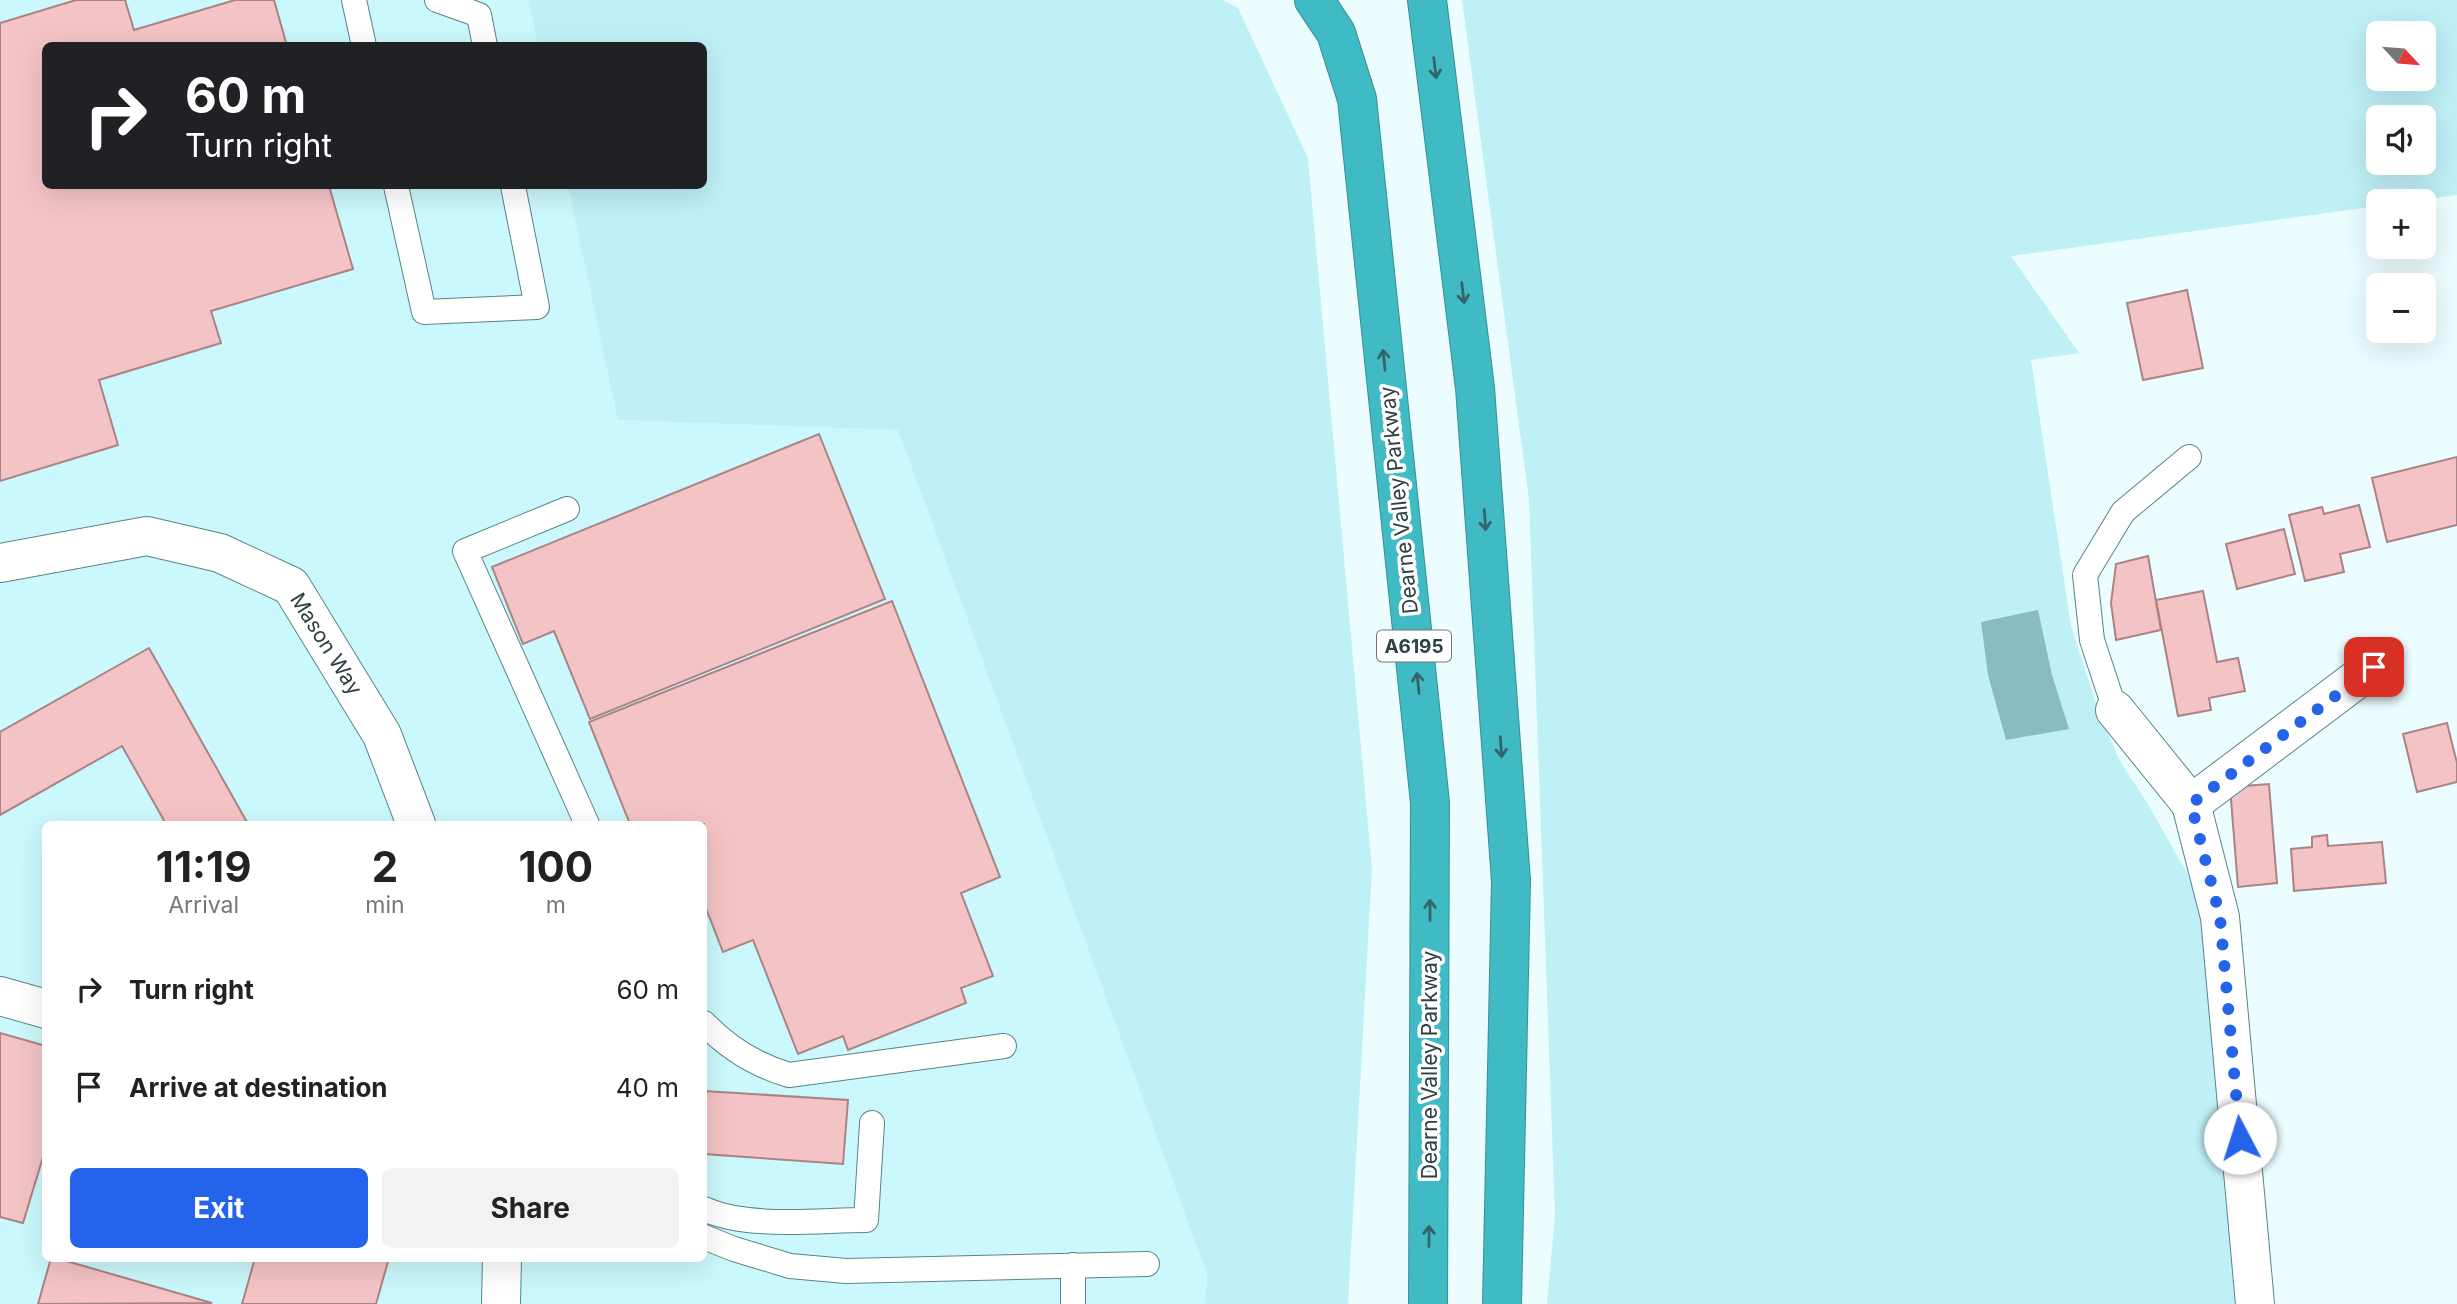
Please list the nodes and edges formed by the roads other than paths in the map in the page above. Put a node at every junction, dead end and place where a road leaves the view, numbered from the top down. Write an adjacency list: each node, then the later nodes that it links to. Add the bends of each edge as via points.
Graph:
1 (354, 0): 5 (lane)
2 (437, 0): 6 (lane, via 479,15)
3 (1314, 0): 29 (highway, Dearne Valley Parkway / A6195, one-way to 3, via 1430,803 1357,99 1336,33)
4 (1427, 0): 30 (highway, one-way to 30, via 1475,388 1511,881)
5 (364, 42)
6 (484, 42)
7 (397, 189): 8 (lane, via 424,312 537,307)
8 (514, 189)
9 (2189, 457): 13 (lane, via 2123,512 2085,575 2092,640)
10 (567, 509): 16 (lane, via 465,551)
11 (0, 563): 15 (street, Mason Way, via 147,536 220,553 290,586 382,735)
12 (2374, 667): 14 (street)
13 (2115, 710): 14 (street)
14 (2191, 804): 31 (street, via 2220,917)
15 (415, 821)
16 (586, 821)
17 (0, 996): 18 (street)
18 (42, 1008)
19 (707, 1026): 20 (lane, via 747,1058 789,1075)
20 (1004, 1046)
21 (872, 1123): 22 (lane, via 866,1220 758,1220)
22 (707, 1210)
23 (707, 1238): 26 (lane, via 790,1266 846,1271)
24 (502, 1262): 27 (street)
25 (1147, 1264): 26 (lane)
26 (1073, 1265): 28 (lane)
27 (500, 1304)
28 (1073, 1304)
29 (1428, 1304)
30 (1502, 1304)
31 (2256, 1304)

